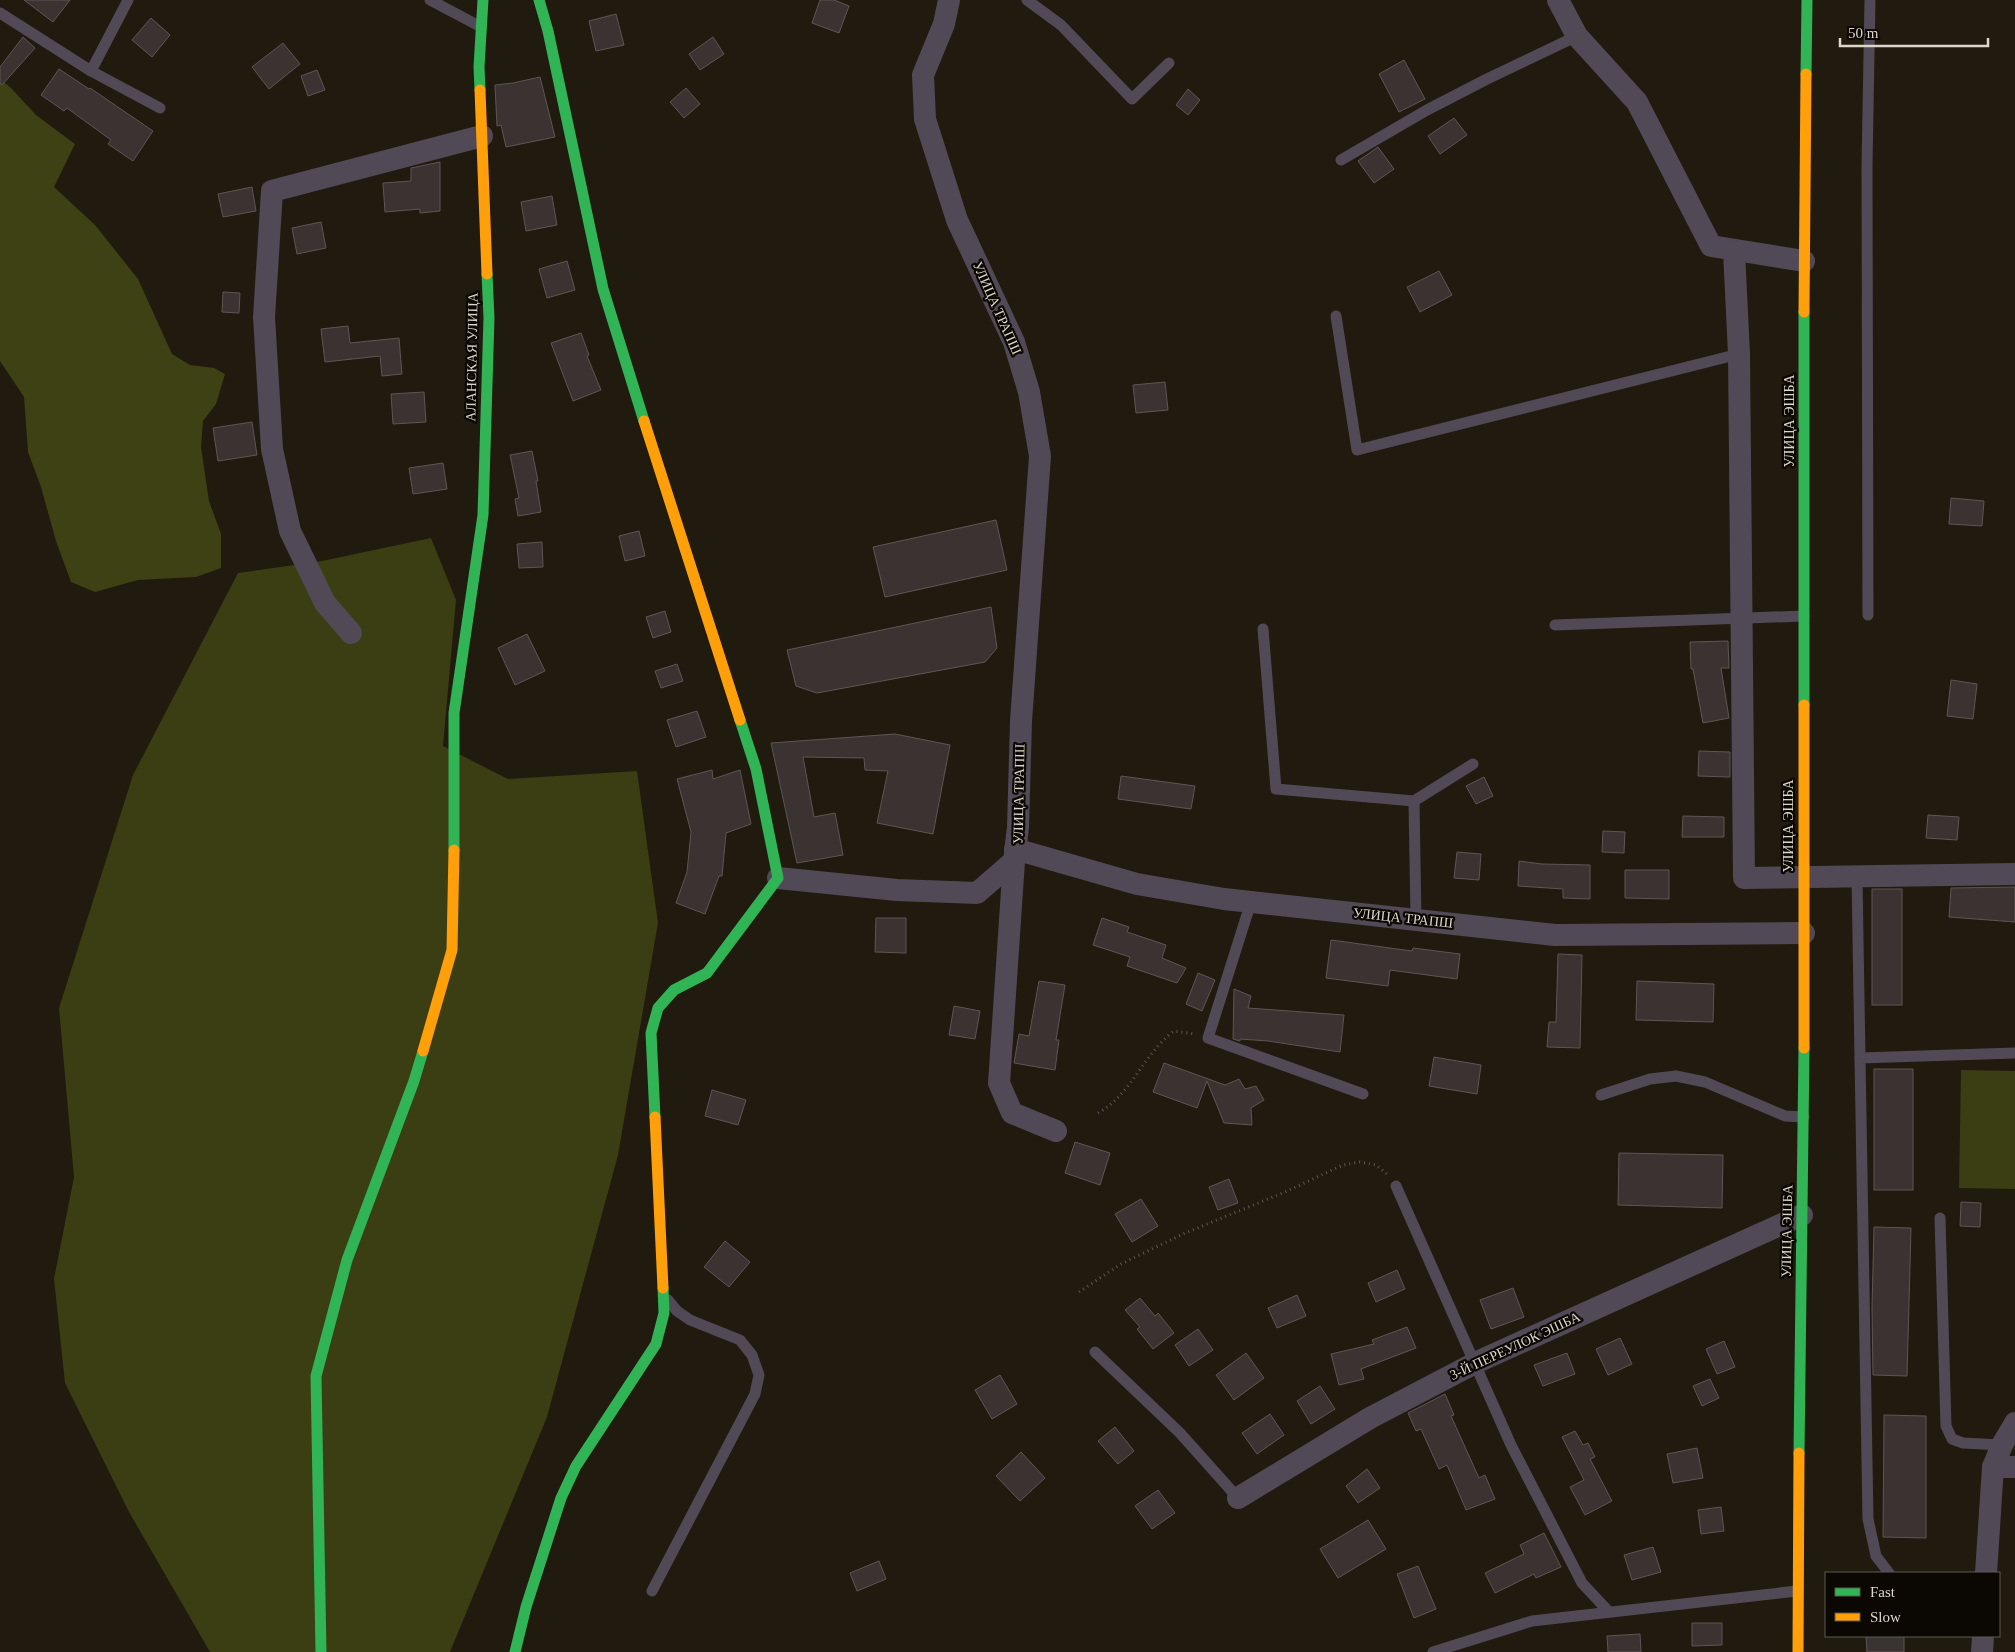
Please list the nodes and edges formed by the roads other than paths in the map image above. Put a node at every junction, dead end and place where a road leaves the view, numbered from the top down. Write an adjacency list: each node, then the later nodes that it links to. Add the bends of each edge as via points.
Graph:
1 (128, 0): 14 (lane)
2 (430, 0): 11 (lane)
3 (483, 0): 11 (main road, АЛАНСКАЯ УЛИЦА)
4 (539, 0): 33 (main road, via 603,289 756,769)
5 (948, 0): 30 (street, УЛИЦА ТРАПШ, via 944,24 923,75 925,119 957,220 1014,342 1028,392 1040,456)
6 (1027, 0): 13 (lane, via 1061,25 1132,99)
7 (1558, 0): 12 (street)
8 (1807, 0): 19 (main road, УЛИЦА ЭШБА)
9 (1870, 0): 22 (lane)
10 (0, 13): 14 (lane)
11 (482, 27): 16 (main road, АЛАНСКАЯ УЛИЦА, via 479,67)
12 (1578, 36): 17 (lane, via 1444,101); 18 (street, via 1637,102 1711,246)
13 (1169, 63)
14 (91, 71): 15 (lane)
15 (160, 108)
16 (482, 136): 27 (street, via 272,191 264,317 272,448 290,531 325,603); 61 (main road, АЛАНСКАЯ УЛИЦА, via 489,318 483,516 454,712 452,950 414,1081 347,1260 316,1376)
17 (1341, 160)
18 (1734, 250): 19 (street); 21 (street)
19 (1804, 261): 23 (main road, УЛИЦА ЭШБА)
20 (1336, 316): 21 (lane, via 1357,450)
21 (1739, 354): 24 (street)
22 (1868, 615)
23 (1804, 616): 24 (lane); 34 (main road, УЛИЦА ЭШБА)
24 (1741, 618): 25 (lane); 34 (street, via 1744,878)
25 (1555, 625)
26 (1264, 629): 29 (lane, via 1276,789)
27 (351, 633)
28 (1473, 764): 29 (lane)
29 (1414, 801): 36 (lane)
30 (1014, 855): 33 (street, via 976,893 897,890); 35 (street, УЛИЦА ТРАПШ, via 1137,884); 43 (street, via 999,1083 1012,1113)
31 (2015, 874): 32 (street)
32 (1856, 877): 34 (street); 39 (lane)
33 (778, 878): 47 (main road, via 707,974 674,990 658,1008 651,1033)
34 (1803, 878): 37 (main road, УЛИЦА ЭШБА)
35 (1251, 902): 36 (street, УЛИЦА ТРАПШ); 40 (lane, via 1208,1038)
36 (1416, 920): 37 (street, УЛИЦА ТРАПШ, via 1555,935)
37 (1804, 932): 42 (main road, УЛИЦА ЭШБА)
38 (2015, 1054): 39 (lane)
39 (1860, 1058): 55 (lane, via 1868,1518 1876,1556)
40 (1363, 1094)
41 (1601, 1095): 42 (lane, via 1650,1079 1676,1076 1705,1082 1785,1116)
42 (1804, 1117): 45 (main road, УЛИЦА ЭШБА)
43 (1056, 1131)
44 (1396, 1186): 49 (lane)
45 (1802, 1215): 49 (street, 3-Й ПЕРЕУЛОК ЭШБА); 58 (main road, УЛИЦА ЭШБА)
46 (1940, 1218): 51 (lane, via 1946,1426 1952,1439 1963,1443)
47 (664, 1295): 57 (lane, via 677,1311 690,1320 740,1340 752,1354 759,1374 755,1394); 62 (main road, via 664,1314 656,1344 576,1466 561,1498)
48 (1095, 1352): 54 (lane, via 1180,1433)
49 (1475, 1363): 54 (street, 3-Й ПЕРЕУЛОК ЭШБА, via 1370,1418); 59 (lane, via 1511,1445 1582,1583)
50 (2015, 1423): 51 (street)
51 (2002, 1445): 52 (street)
52 (1993, 1467): 53 (street); 56 (street)
53 (2015, 1467)
54 (1238, 1498)
55 (1888, 1572)
56 (1986, 1572)
57 (652, 1591)
58 (1797, 1592): 59 (lane); 64 (main road, УЛИЦА ЭШБА)
59 (1609, 1612): 63 (lane, via 1532,1621)
60 (1983, 1637): 65 (street)
61 (321, 1652)
62 (515, 1652)
63 (1433, 1652)
64 (1798, 1652)
65 (1982, 1652)

